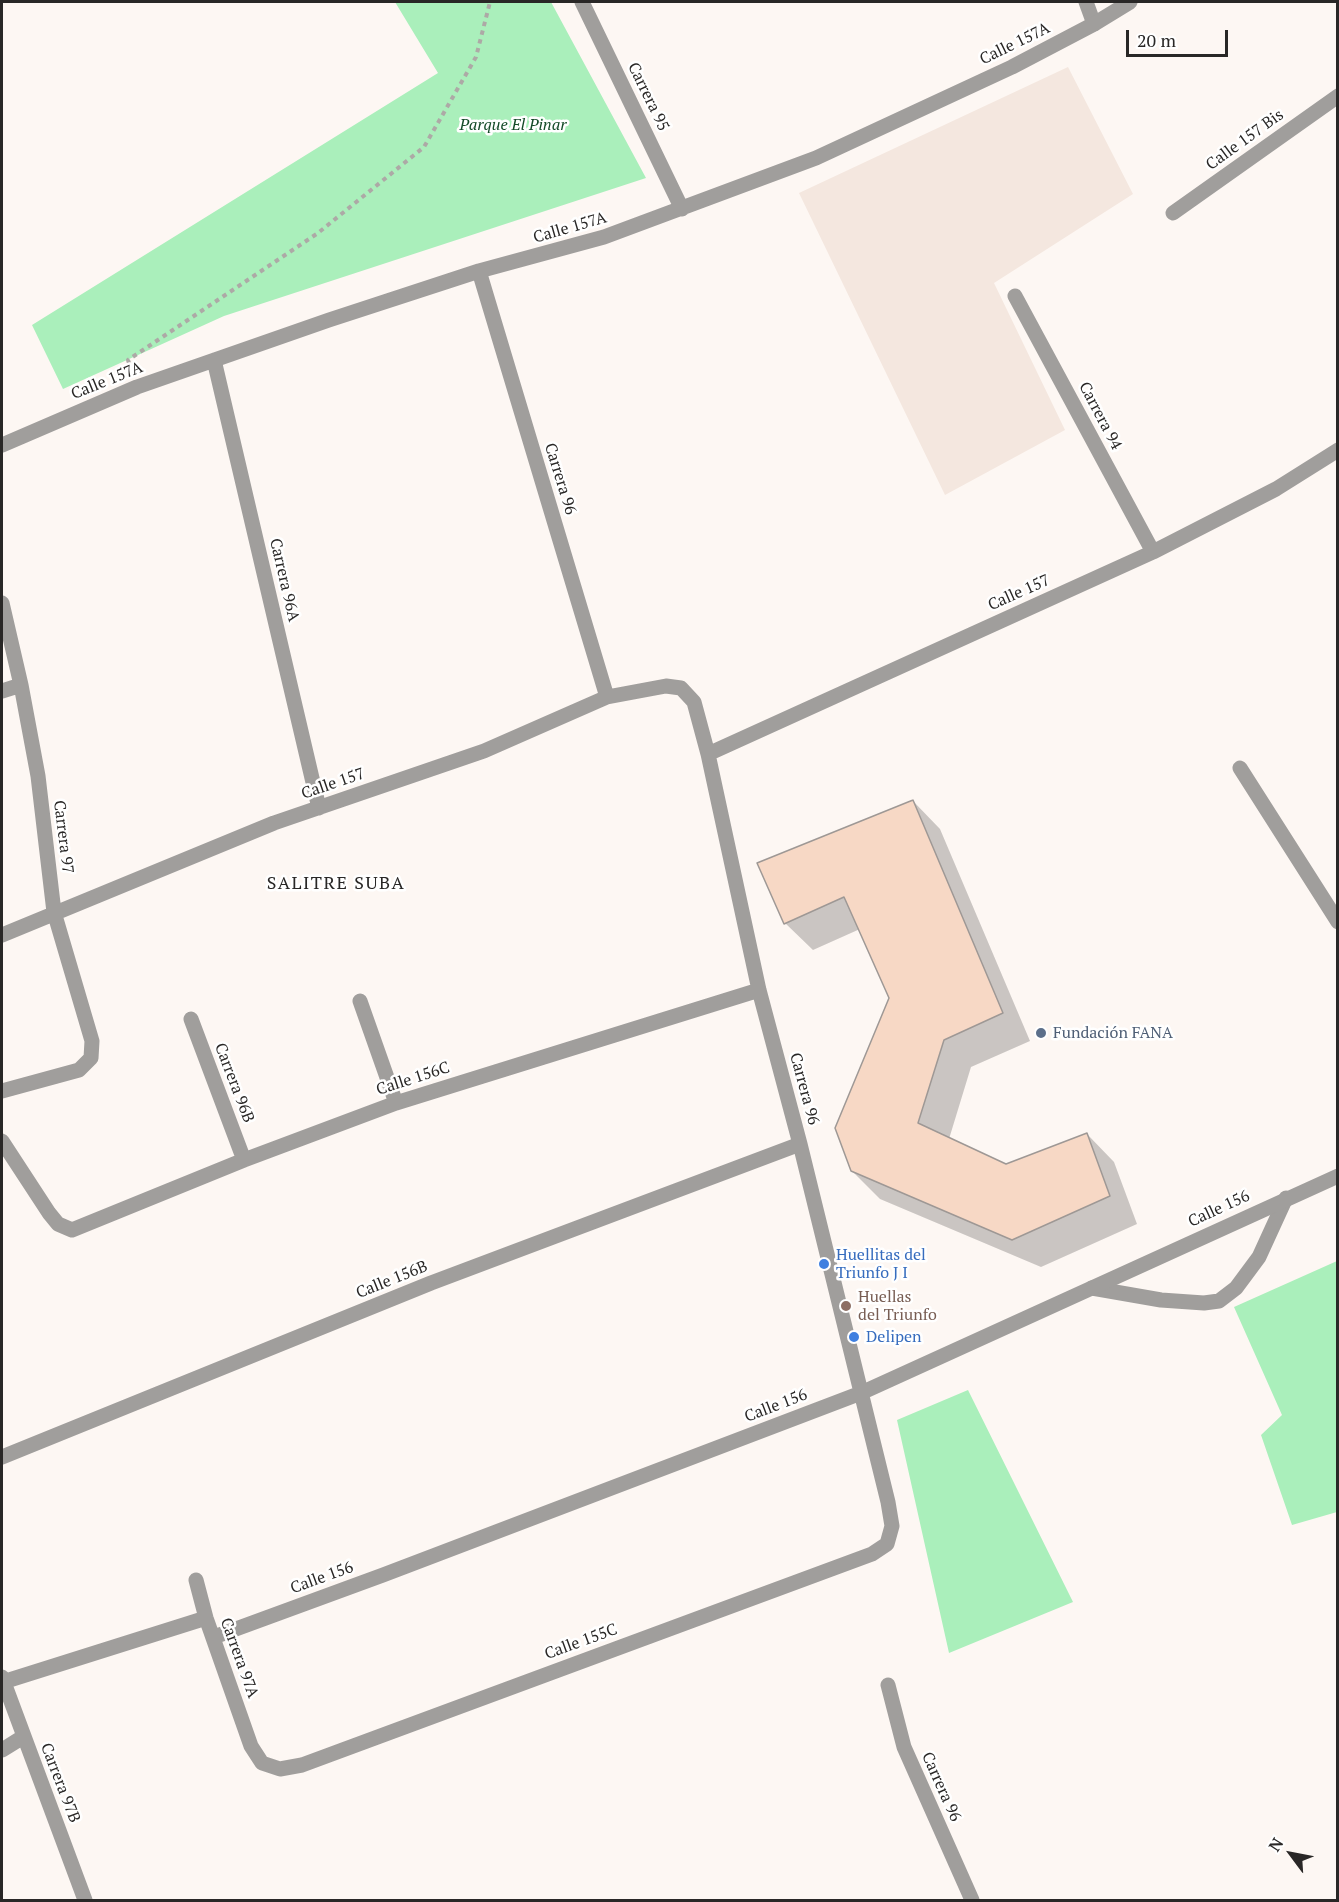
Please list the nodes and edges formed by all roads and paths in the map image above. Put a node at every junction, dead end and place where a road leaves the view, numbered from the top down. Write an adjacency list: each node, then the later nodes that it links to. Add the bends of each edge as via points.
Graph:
1 (490, 2): 12 (path, via 476,57 424,147 318,233 128,360)
2 (582, 2): 7 (street, Carrera 95)
3 (1086, 2): 5 (street)
4 (1130, 2): 5 (street, Calle 157A)
5 (1094, 24): 7 (street, Calle 157A, via 1012,67 816,158)
6 (1338, 96): 8 (street, Calle 157 Bis)
7 (682, 209): 9 (street, Calle 157A, via 604,237)
8 (1173, 213)
9 (479, 271): 11 (street, Calle 157A); 20 (street, Carrera 96)
10 (1015, 296): 15 (street, Carrera 94)
11 (214, 360): 12 (street, Calle 157A); 23 (street, Carrera 96A)
12 (137, 387): 13 (street, Calle 157A)
13 (2, 445)
14 (1338, 450): 15 (street, Calle 157, via 1276,489)
15 (1153, 552): 21 (street, Calle 157)
16 (2, 603): 17 (street, Carrera 97)
17 (21, 685): 19 (street); 24 (street, Carrera 97, via 38,776)
18 (681, 688): 20 (street, Calle 157, via 666,686); 21 (street, Carrera 96, via 694,702)
19 (2, 691)
20 (607, 697): 23 (street, Calle 157, via 484,752)
21 (708, 754): 27 (street, Carrera 96)
22 (1240, 768): 25 (street)
23 (319, 808): 24 (street, Calle 157)
24 (54, 912): 26 (street, Calle 157); 30 (street, Carrera 97, via 92,1041 91,1058 79,1070)
25 (1338, 922)
26 (2, 935)
27 (759, 990): 31 (street, Calle 156C); 33 (street, Carrera 96)
28 (360, 1001): 31 (street)
29 (191, 1019): 34 (street, Carrera 96B)
30 (2, 1091)
31 (396, 1102): 34 (street, Calle 156C)
32 (2, 1141): 34 (street, Calle 156C, via 49,1213 58,1224 72,1230)
33 (800, 1144): 38 (street, Carrera 96); 39 (street, Calle 156B, via 431,1283)
34 (244, 1160)
35 (1338, 1176): 36 (street, Calle 156)
36 (1286, 1198): 37 (street, Calle 156); 37 (street, via 1259,1257 1236,1288 1219,1301 1204,1304 1161,1300)
37 (1092, 1288): 38 (street, Calle 156)
38 (861, 1393): 40 (street, Carrera 96); 43 (street, Calle 156)
39 (2, 1457)
40 (888, 1503): 47 (street, Calle 155C, via 892,1526 887,1544 872,1554 302,1765 280,1769 262,1763)
41 (196, 1580): 42 (street, Carrera 97A)
42 (206, 1618): 43 (street, Carrera 97A); 44 (street)
43 (214, 1637): 47 (street, Carrera 97A)
44 (2, 1679): 46 (street, Carrera 97B)
45 (888, 1685): 50 (street, Carrera 96, via 904,1747)
46 (23, 1737): 48 (street); 49 (street, Carrera 97B)
47 (251, 1746)
48 (2, 1750)
49 (86, 1900)
50 (972, 1900)

